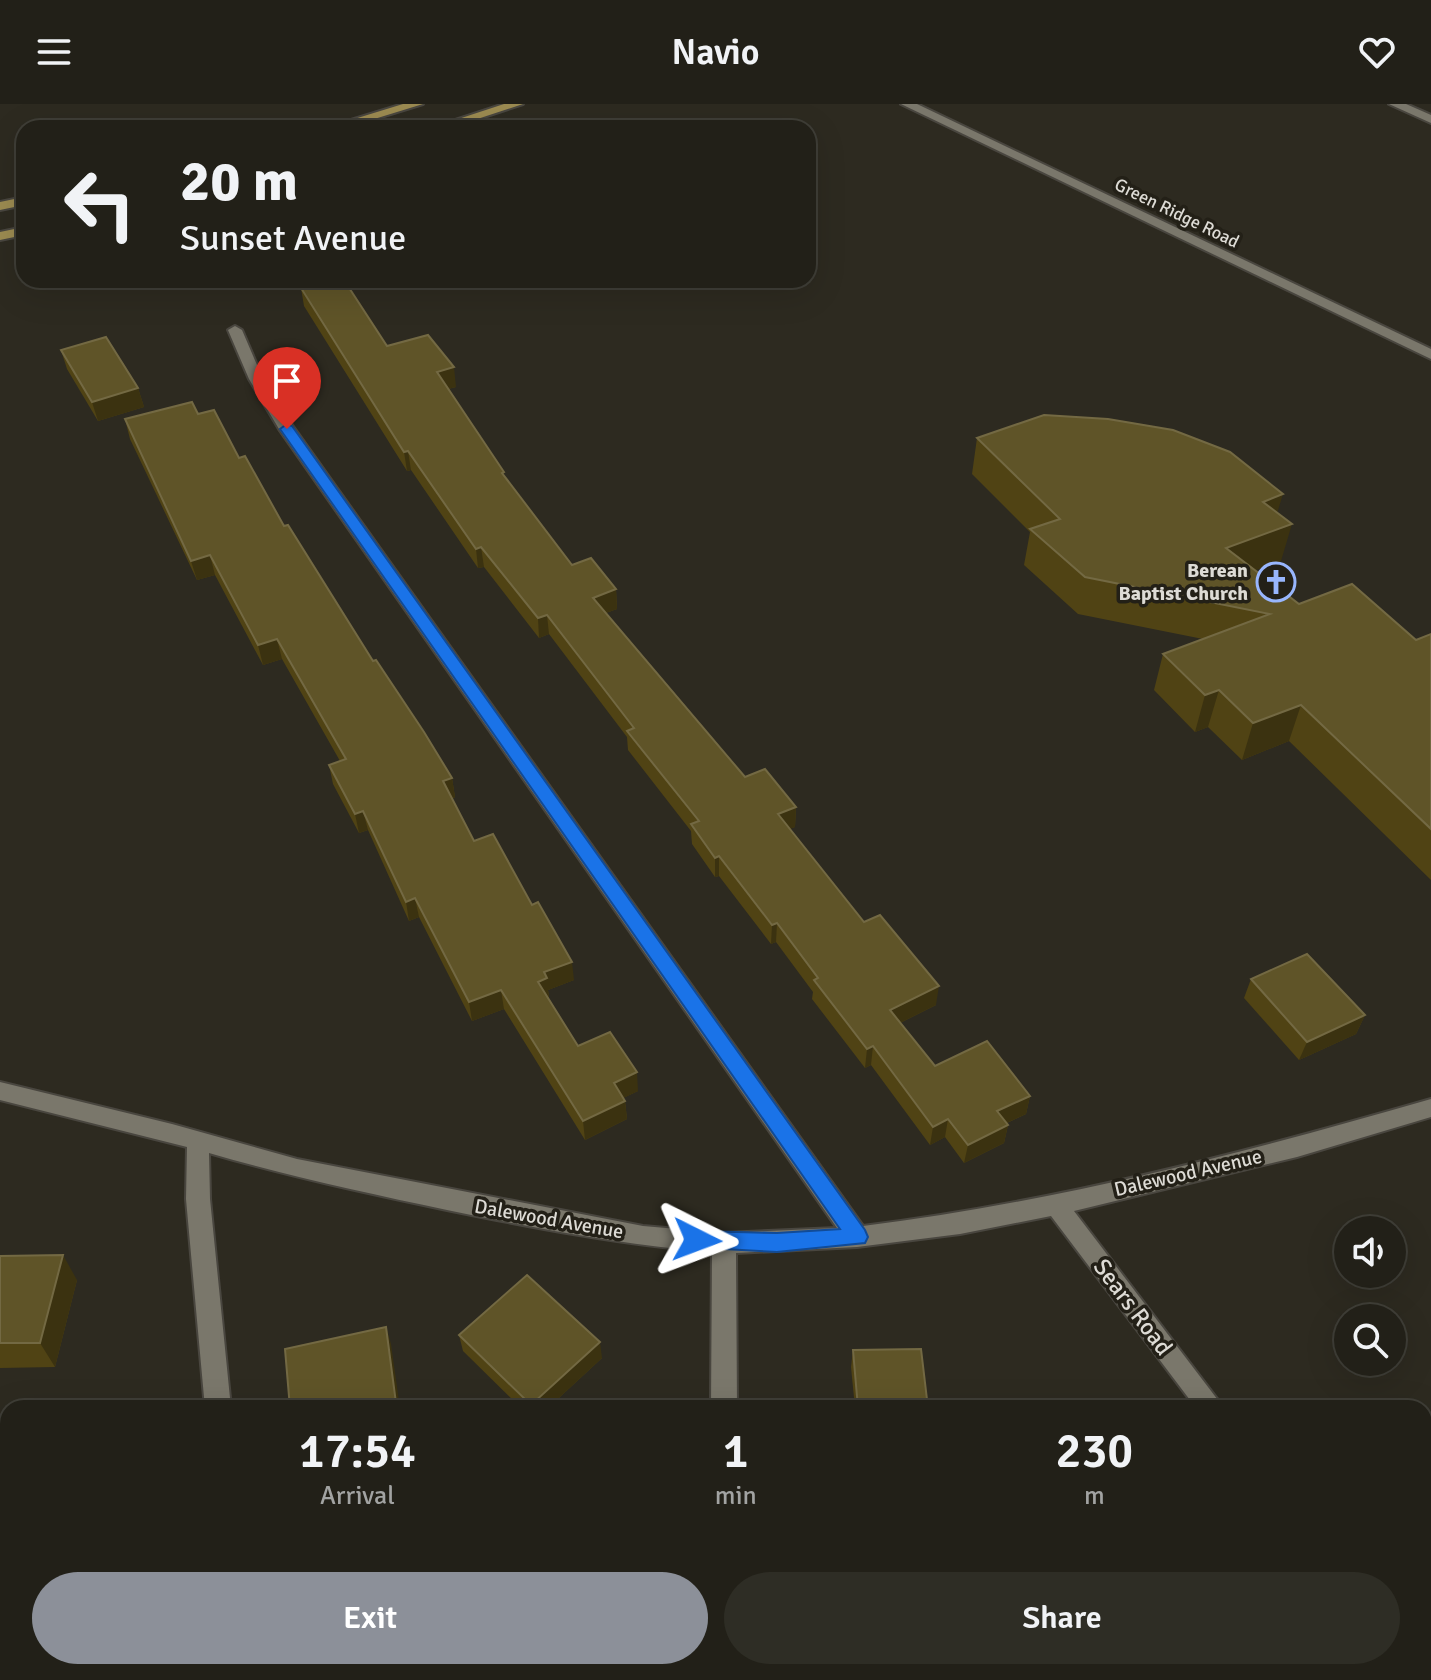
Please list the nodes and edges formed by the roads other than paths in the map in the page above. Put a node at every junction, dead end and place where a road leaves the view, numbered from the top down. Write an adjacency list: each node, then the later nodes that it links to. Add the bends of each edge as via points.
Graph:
1 (417, 104): 6 (main road)
2 (517, 104): 7 (main road)
3 (907, 104): 9 (street, Green Ridge Road)
4 (1395, 104): 5 (street)
5 (1431, 119)
6 (360, 120)
7 (464, 120)
8 (235, 330): 14 (street, via 256,379 287,429)
9 (1431, 355)
10 (0, 1091): 12 (street, Dalewood Avenue)
11 (1431, 1108): 13 (street, Dalewood Avenue, via 1297,1147)
12 (198, 1141): 15 (street, Dalewood Avenue, via 297,1169 492,1209 643,1236); 16 (street, via 198,1199)
13 (1056, 1205): 14 (street, Dalewood Avenue); 18 (street, Sears Road)
14 (857, 1237): 15 (street, Dalewood Avenue)
15 (724, 1243): 17 (street)
16 (217, 1400)
17 (724, 1400)
18 (1205, 1400)

